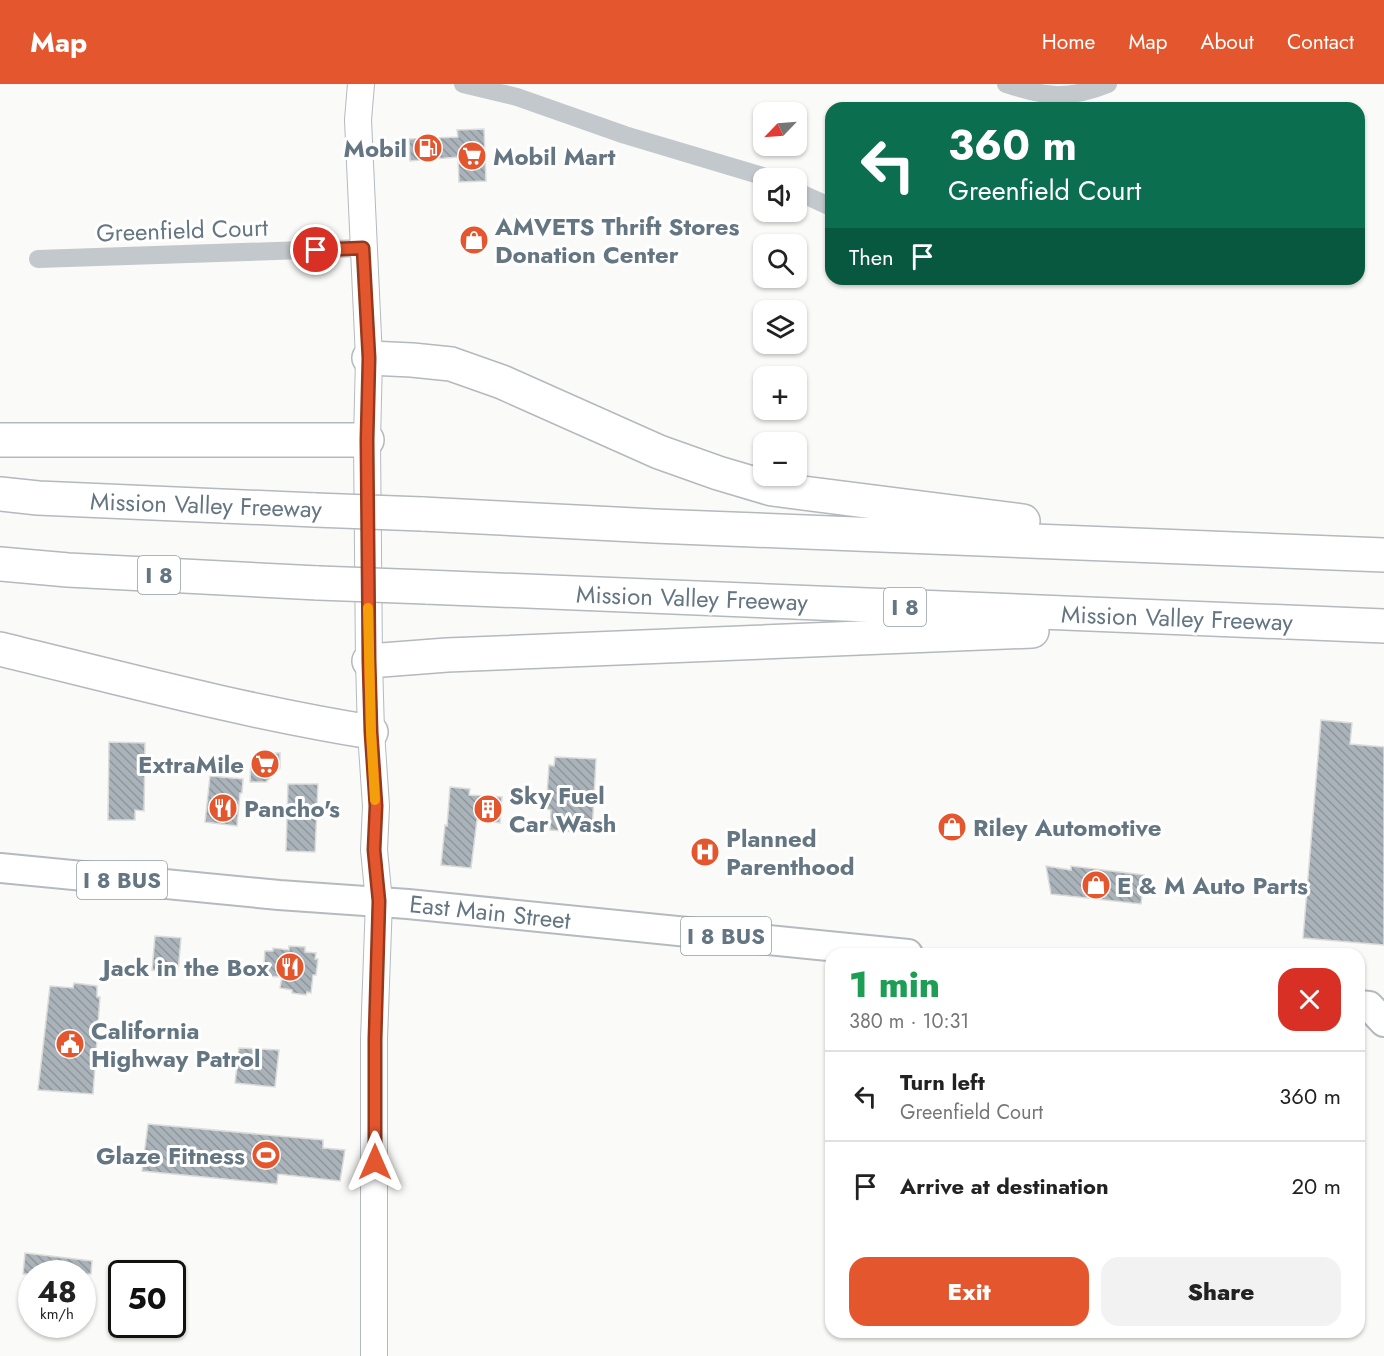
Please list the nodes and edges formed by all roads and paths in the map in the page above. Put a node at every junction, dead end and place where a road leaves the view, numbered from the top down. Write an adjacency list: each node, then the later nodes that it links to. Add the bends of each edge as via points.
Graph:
1 (361, 84): 9 (main road, via 358,120)
2 (463, 84): 5 (street)
3 (1009, 84): 4 (street, via 1026,91 1058,95)
4 (1108, 84)
5 (519, 90): 6 (street, via 625,135)
6 (753, 173)
7 (807, 196): 8 (street)
8 (825, 204)
9 (363, 248): 10 (street, Greenfield Court); 11 (main road)
10 (38, 259)
11 (369, 358): 13 (main road); 15 (highway, via 451,364 502,382 659,452 772,489)
12 (0, 440): 13 (highway)
13 (367, 440): 21 (main road)
14 (0, 494): 15 (highway, Mission Valley Freeway, bridge, via 654,526)
15 (1294, 551): 16 (highway, Mission Valley Freeway)
16 (1384, 555)
17 (0, 564): 18 (highway, Mission Valley Freeway / I 8, bridge, via 318,583)
18 (1246, 621): 19 (highway, Mission Valley Freeway / I 8); 21 (highway)
19 (1384, 626)
20 (0, 649): 22 (highway, via 310,722)
21 (369, 661): 22 (main road)
22 (371, 732): 24 (main road)
23 (0, 868): 24 (main road, East Main Street / I 8 BUS)
24 (379, 901): 25 (main road, East Main Street / I 8 BUS); 26 (main road)
25 (848, 948)
26 (374, 1356)

